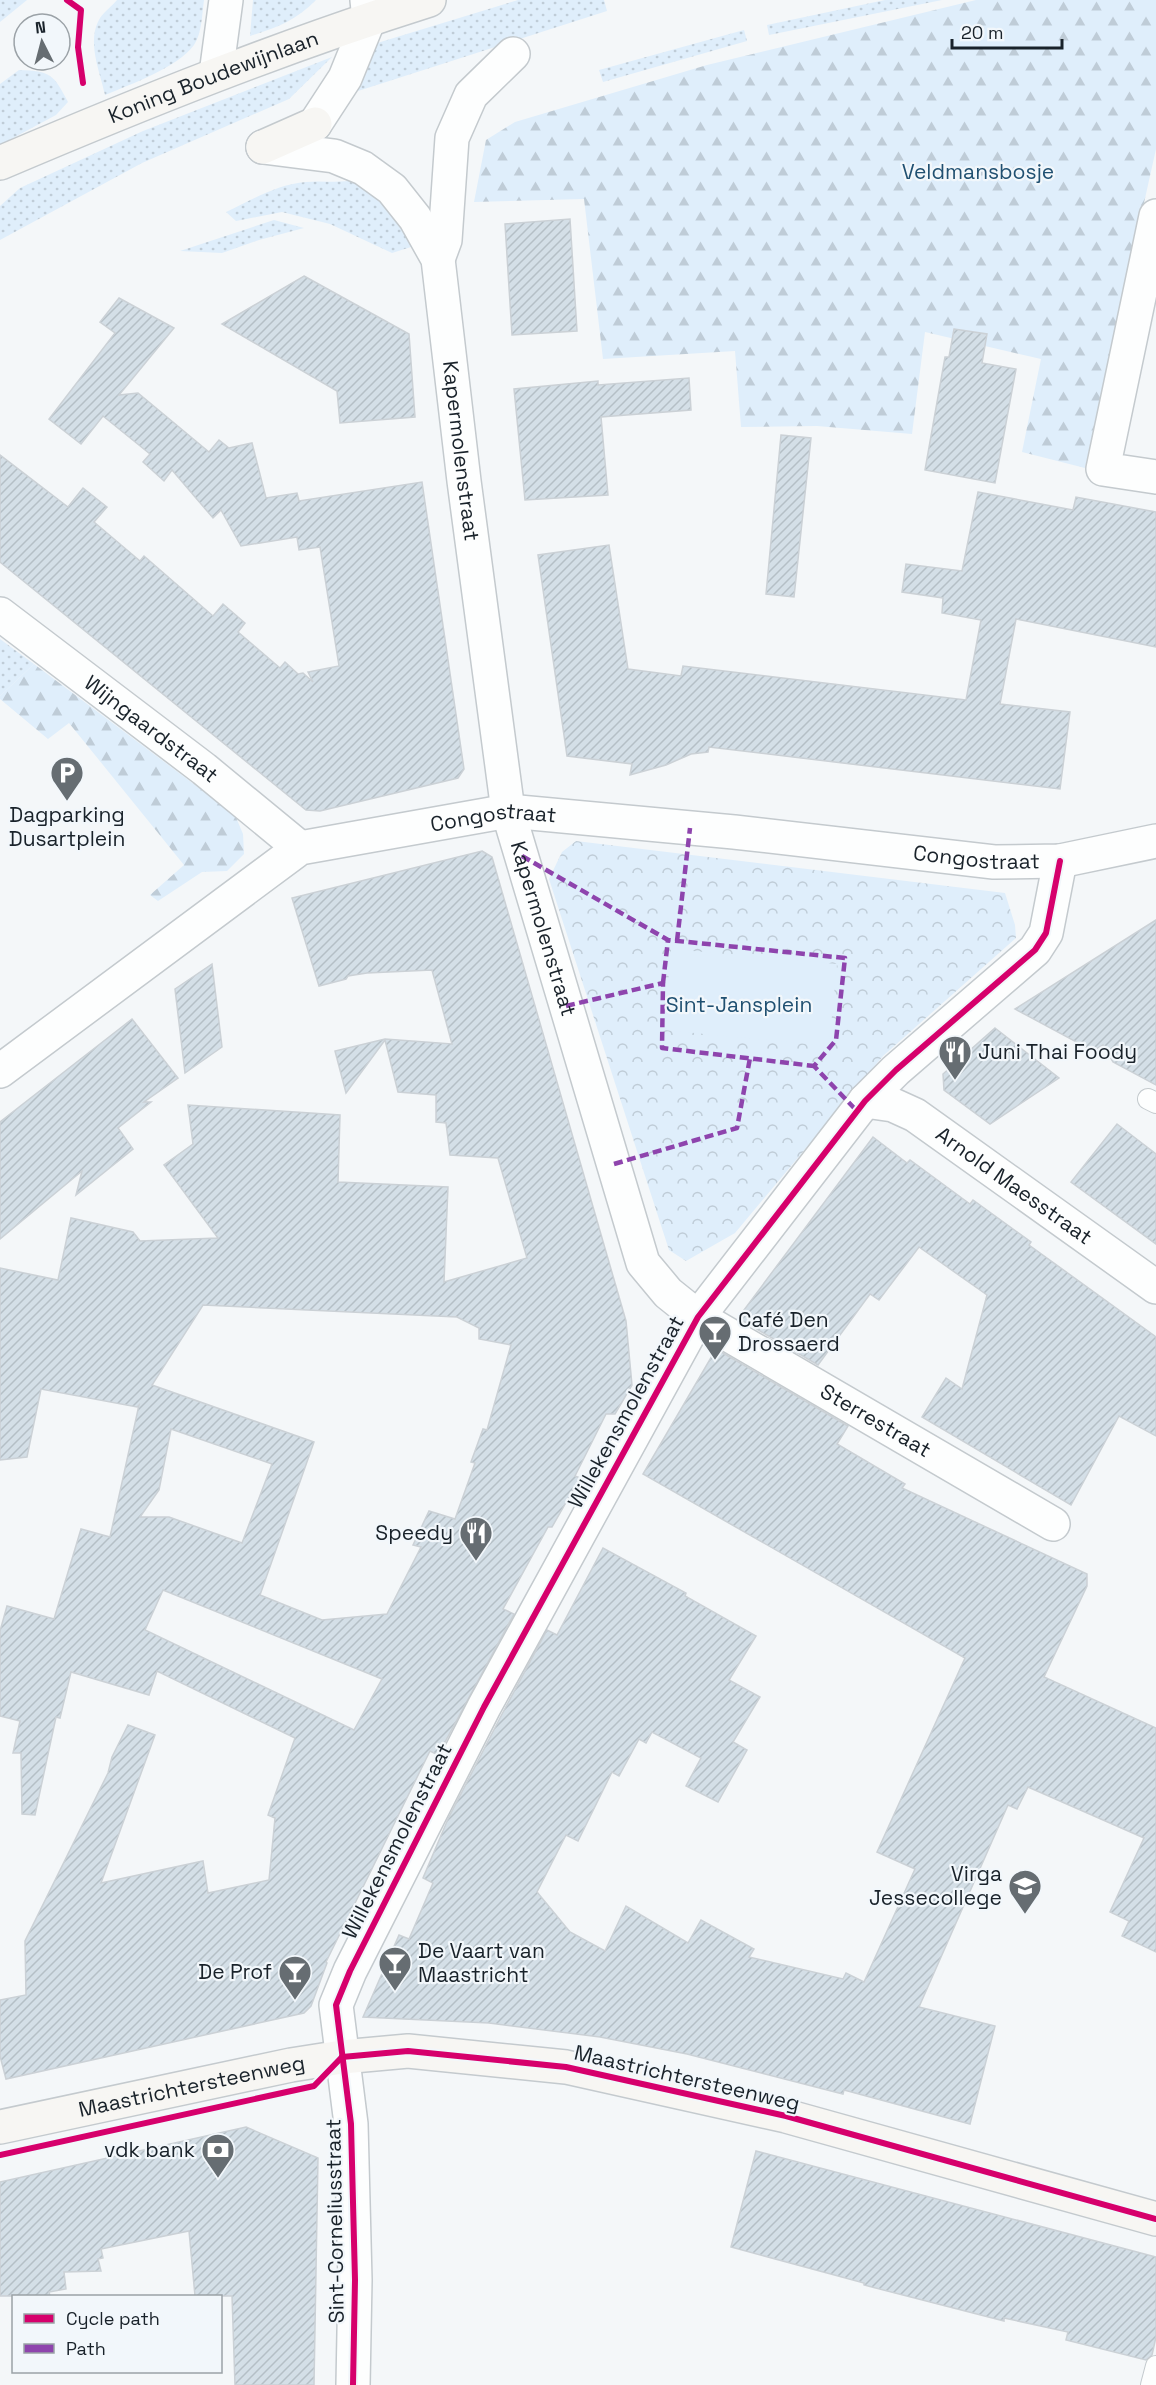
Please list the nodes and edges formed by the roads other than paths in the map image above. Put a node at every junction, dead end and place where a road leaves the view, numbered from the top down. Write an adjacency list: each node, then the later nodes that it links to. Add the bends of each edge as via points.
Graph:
1 (226, 0): 5 (street)
2 (429, 0): 3 (main road, Koning Boudewijnlaan)
3 (368, 10): 5 (main road, Koning Boudewijnlaan); 6 (street, via 345,78)
4 (513, 54): 10 (street, Kapermolenstraat, via 471,95 452,138 445,240)
5 (216, 74): 8 (main road, Koning Boudewijnlaan)
6 (315, 124): 7 (main road)
7 (263, 147): 10 (street, Kapermolenstraat, via 334,156 363,168 392,189 415,218)
8 (0, 163)
9 (1156, 216): 11 (street, via 1103,469)
10 (438, 259): 13 (street, Kapermolenstraat)
11 (1156, 477)
12 (0, 614): 15 (street, Wijngaardstraat)
13 (508, 811): 15 (street, Congostraat); 16 (street, Congostraat, via 994,862); 20 (street, Kapermolenstraat, via 643,1263 668,1293)
14 (1156, 841): 16 (street)
15 (300, 848): 17 (street, Congostraat)
16 (1060, 861): 18 (street, Willekensmolenstraat, via 1046,933 1035,950)
17 (0, 1071)
18 (865, 1101): 19 (street, Arnold Maesstraat, via 893,1105 915,1115); 20 (street, Willekensmolenstraat)
19 (1156, 1287)
20 (698, 1317): 21 (street, Sterrestraat); 22 (street, Willekensmolenstraat, via 484,1707 350,1971 336,2005)
21 (1053, 1524)
22 (342, 2057): 23 (main road, Maastrichtersteenweg); 24 (main road, Maastrichtersteenweg, via 408,2051 566,2067 786,2116); 26 (street, Sint-Corneliusstraat, via 351,2124)
23 (0, 2127)
24 (1156, 2219)
25 (1156, 2366): 27 (lane)
26 (353, 2385)
27 (1151, 2385)

